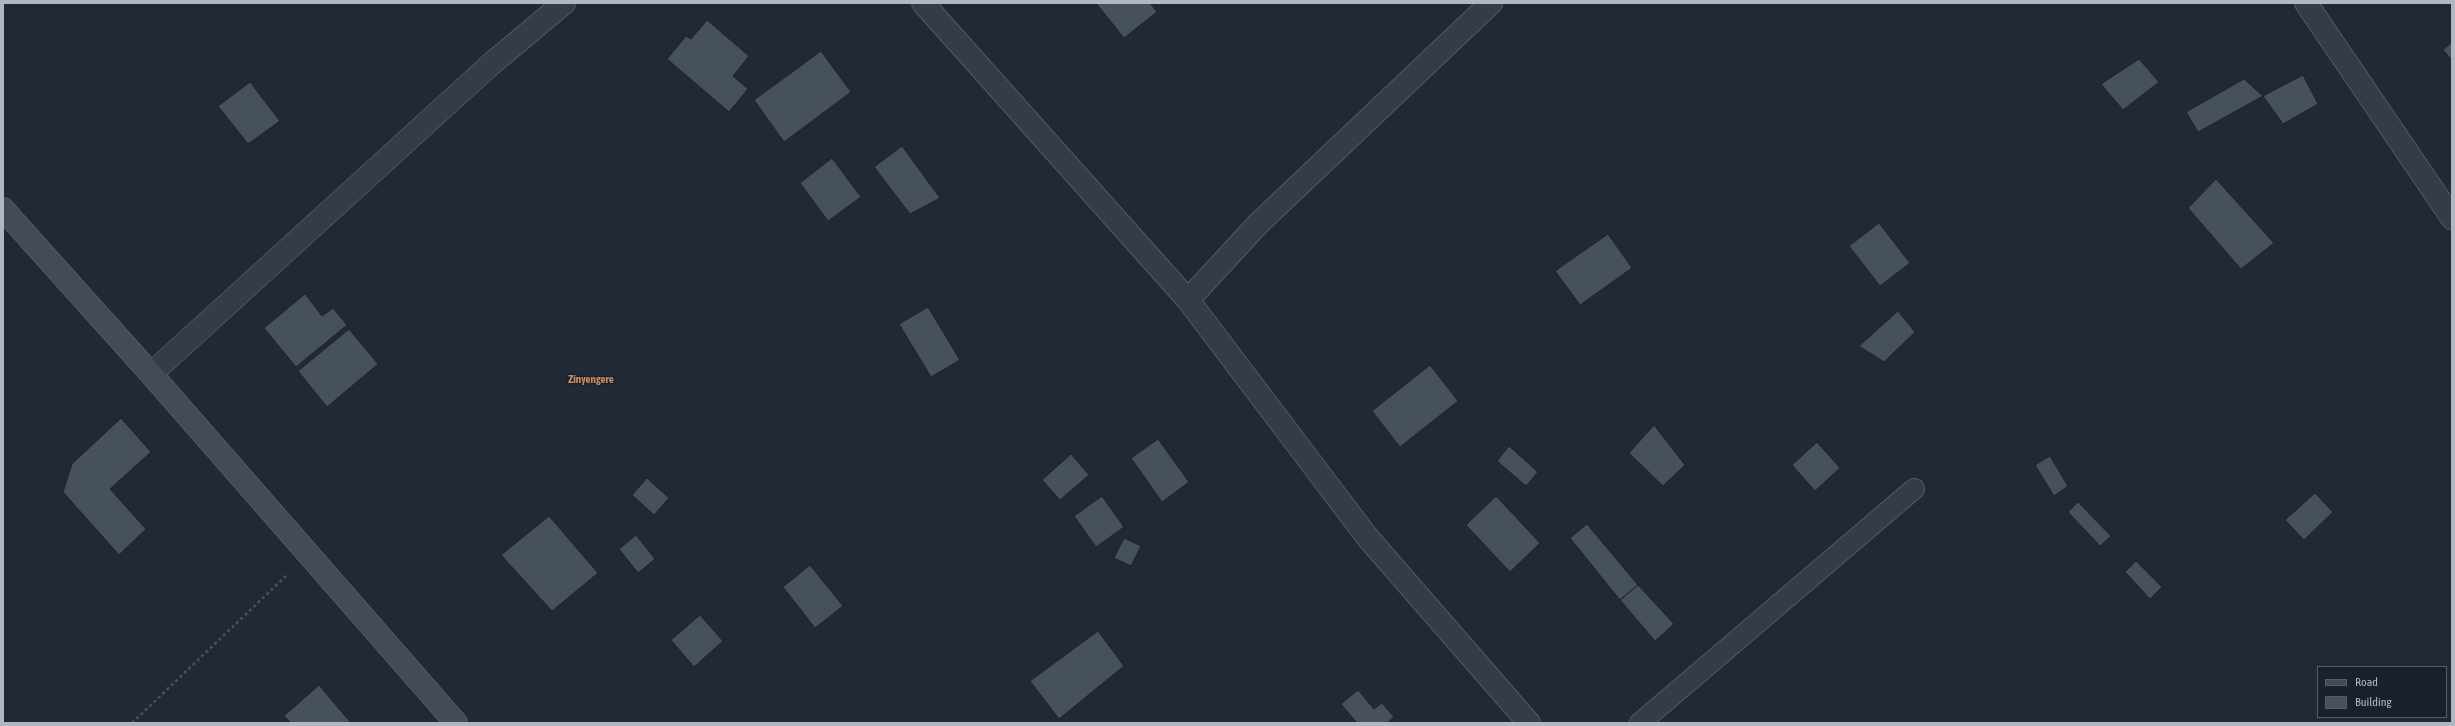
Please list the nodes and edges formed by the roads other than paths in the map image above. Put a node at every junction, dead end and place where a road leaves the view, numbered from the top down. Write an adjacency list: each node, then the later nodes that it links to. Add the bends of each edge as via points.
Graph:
1 (564, 3): 8 (street, via 490,65)
2 (923, 3): 7 (street)
3 (1491, 3): 7 (street, via 1258,224)
4 (2306, 3): 6 (street)
5 (3, 210): 8 (street)
6 (2452, 218)
7 (1188, 300): 11 (street, via 1368,538)
8 (151, 374): 10 (street)
9 (1914, 489): 12 (lane)
10 (456, 723)
11 (1529, 723)
12 (1640, 723)

